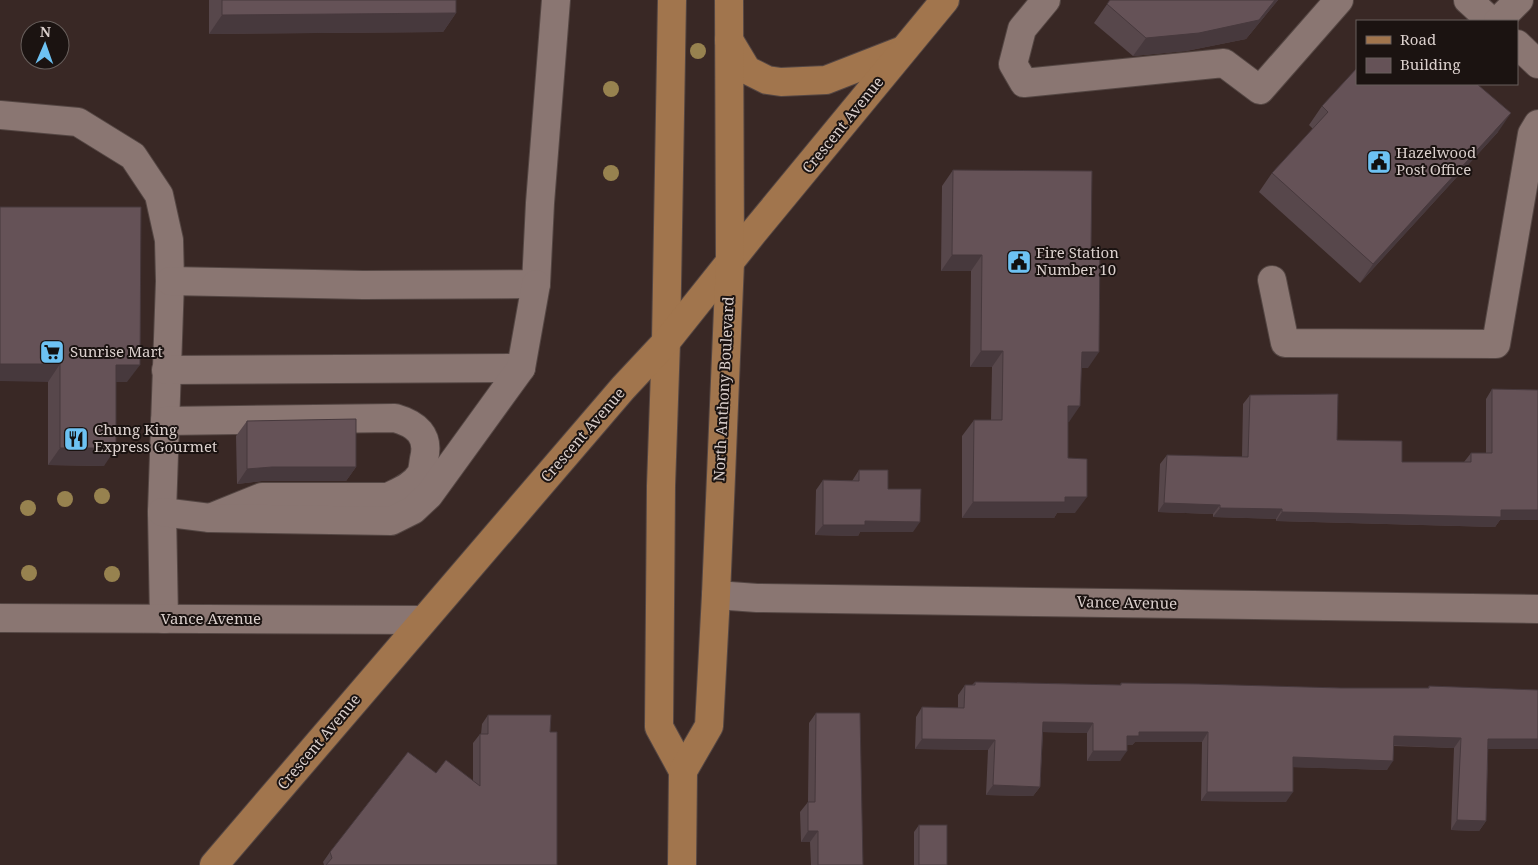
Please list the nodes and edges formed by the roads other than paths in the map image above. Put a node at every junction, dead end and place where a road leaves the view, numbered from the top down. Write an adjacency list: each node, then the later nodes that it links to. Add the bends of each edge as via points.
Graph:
1 (556, 0): 20 (street)
2 (672, 0): 21 (main road, North Anthony Boulevard)
3 (729, 0): 11 (main road, North Anthony Boulevard)
4 (945, 0): 13 (main road, Crescent Avenue)
5 (1046, 0): 6 (street, via 1022,29 1013,64 1024,83 1224,63 1260,90)
6 (1339, 0)
7 (1468, 0): 9 (street)
8 (1519, 0): 10 (street)
9 (1490, 20)
10 (1499, 20)
11 (728, 40): 13 (main road, via 747,70 767,80 781,82 826,80); 17 (main road, North Anthony Boulevard)
12 (1518, 45): 14 (street)
13 (905, 49): 17 (main road, Crescent Avenue)
14 (1538, 64)
15 (0, 115): 19 (street, via 78,122 133,156 159,195 169,240)
16 (1538, 124): 18 (street, via 1532,134 1496,344 1285,343)
17 (730, 262): 21 (main road, Crescent Avenue); 27 (main road, North Anthony Boulevard)
18 (1272, 280)
19 (170, 281): 20 (street); 23 (street)
20 (536, 284): 22 (street)
21 (666, 342): 31 (main road, Crescent Avenue); 32 (main road, North Anthony Boulevard, via 660,727)
22 (521, 368): 23 (street); 26 (street, via 429,495 413,510 391,521)
23 (166, 370): 24 (street)
24 (165, 421): 25 (street); 26 (street, via 395,418 410,422 423,433 426,450 421,474 406,488 388,497 262,497)
25 (162, 512): 26 (street); 30 (street)
26 (210, 518)
27 (716, 595): 28 (street, Vance Avenue); 32 (main road, North Anthony Boulevard, via 709,726)
28 (1538, 609)
29 (0, 618): 30 (street, Vance Avenue)
30 (164, 619): 31 (street, Vance Avenue)
31 (423, 620): 33 (main road, Crescent Avenue)
32 (683, 771): 34 (main road, North Anthony Boulevard)
33 (214, 865)
34 (682, 865)

